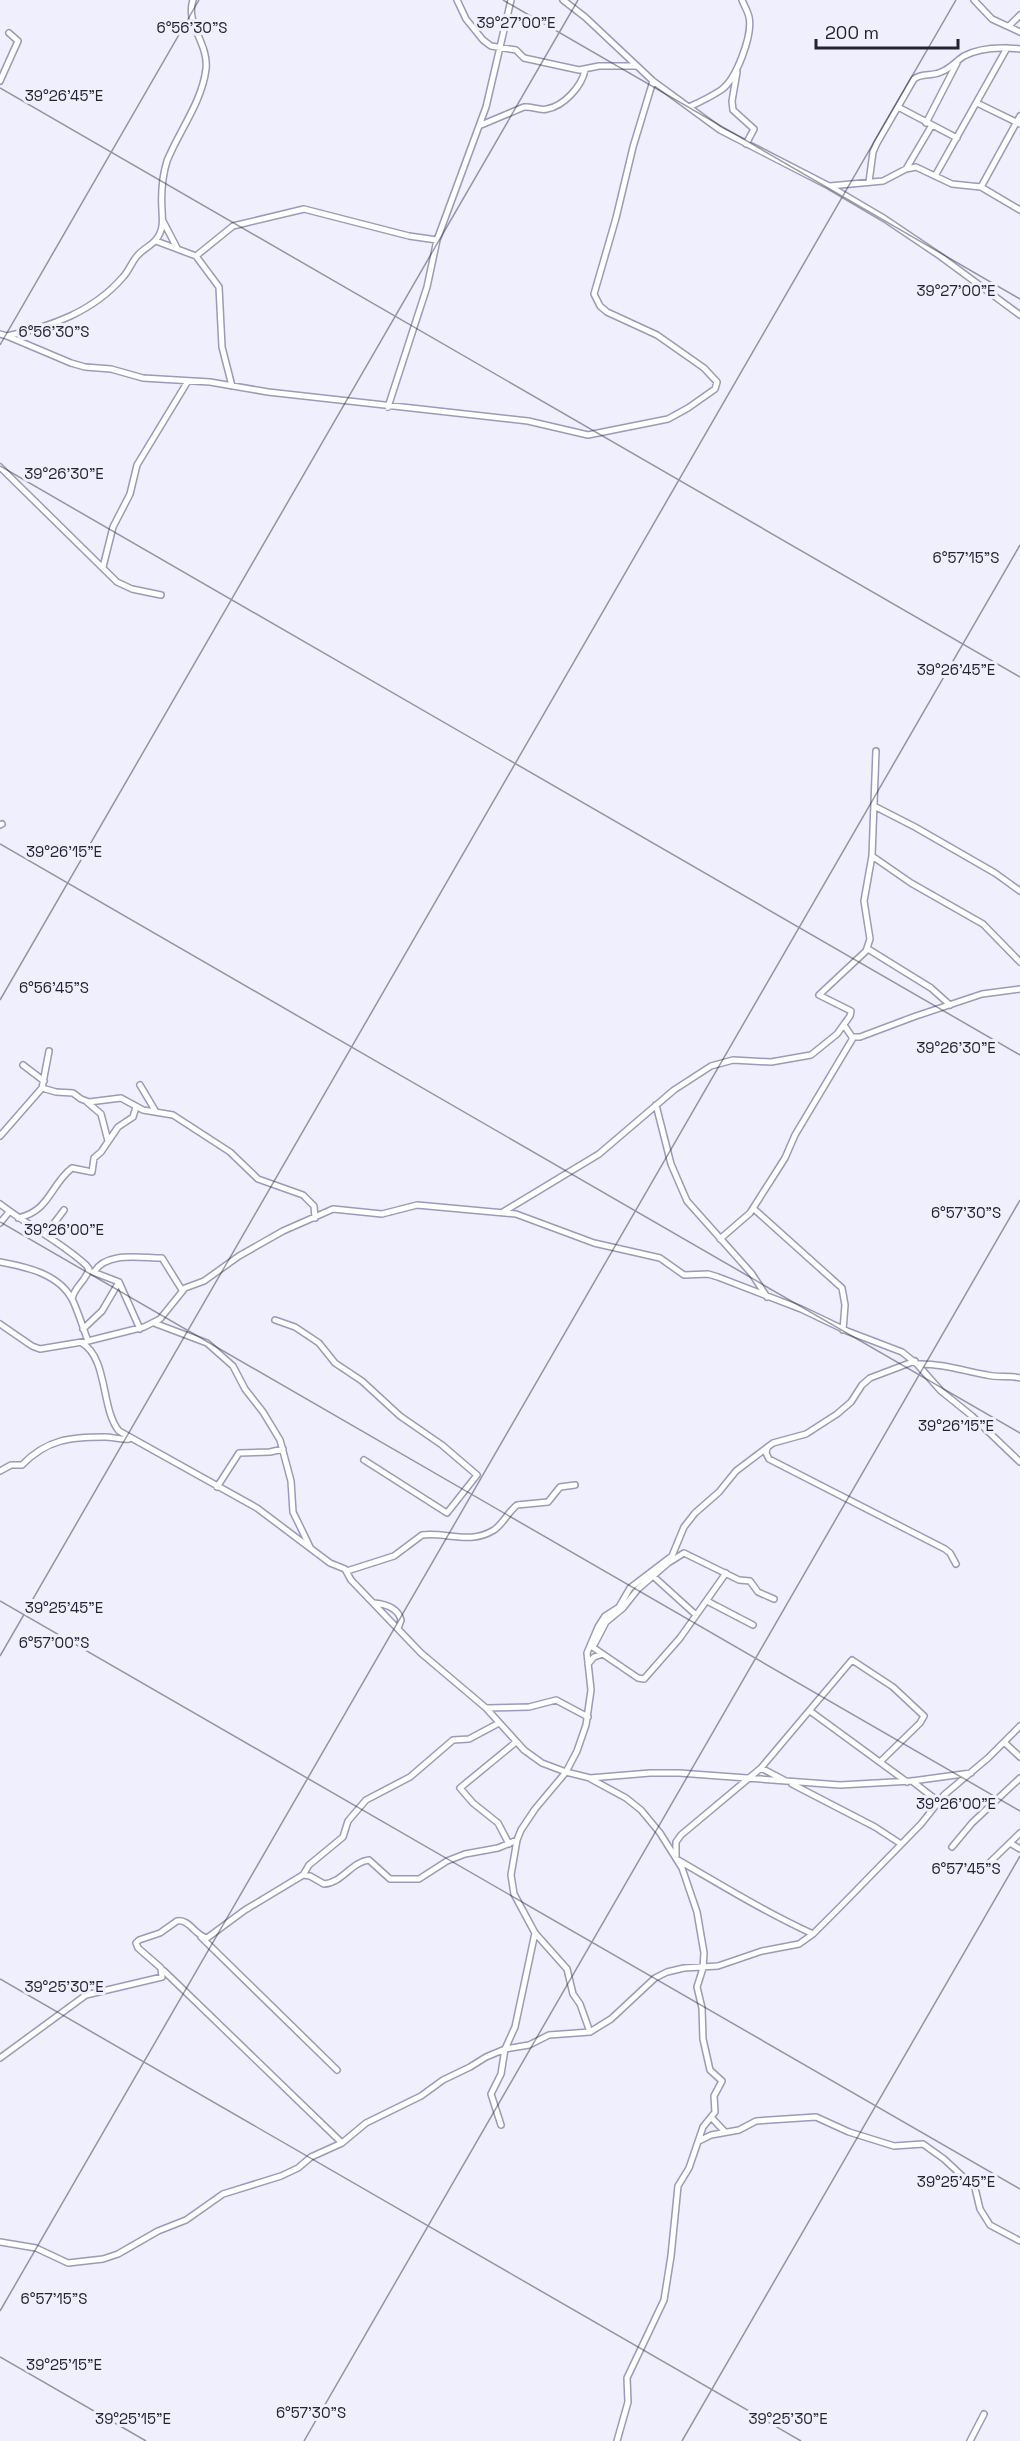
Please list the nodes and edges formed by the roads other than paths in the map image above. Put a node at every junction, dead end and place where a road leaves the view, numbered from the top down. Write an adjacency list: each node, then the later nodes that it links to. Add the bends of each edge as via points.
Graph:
1 (193, 0): 35 (street, via 191,15 207,67 200,93 175,140 163,175)
2 (458, 0): 11 (street, via 478,35)
3 (511, 0): 11 (street)
4 (563, 0): 15 (street)
5 (742, 0): 16 (street, via 749,18 746,44)
6 (974, 0): 8 (street, via 992,19)
7 (1020, 15): 8 (street)
8 (1009, 26): 9 (street)
9 (1020, 32)
10 (9, 33): 18 (street, via 18,41)
11 (498, 47): 17 (street, via 516,50 524,58); 26 (street)
12 (1007, 48): 13 (street); 14 (street, via 974,52); 20 (street)
13 (1020, 49)
14 (959, 60): 22 (street, via 935,75 923,74 914,79); 25 (street)
15 (637, 66): 17 (street); 19 (street)
16 (737, 69): 21 (street, via 723,88); 28 (street, via 733,110 754,129)
17 (585, 70): 26 (street, via 578,87 553,108 524,107)
18 (0, 81)
19 (653, 81): 21 (street); 45 (street, via 594,294 607,312 657,335 704,368 717,382 715,389 668,419 588,435 528,422)
20 (977, 103): 24 (street); 27 (street)
21 (689, 107): 28 (street)
22 (898, 107): 25 (street); 31 (street, via 873,152)
23 (1020, 116): 24 (street)
24 (1018, 123): 33 (street)
25 (929, 124): 27 (street); 29 (street)
26 (480, 125): 36 (street)
27 (957, 138): 30 (street)
28 (746, 144): 32 (street)
29 (906, 169): 30 (street, via 916,167); 31 (street, via 883,181)
30 (935, 176): 33 (street, via 952,184)
31 (868, 182): 32 (street)
32 (828, 186): 40 (street, via 911,235)
33 (981, 187): 34 (street)
34 (1020, 210)
35 (163, 221): 37 (street); 38 (street)
36 (437, 240): 39 (street, via 304,209 233,226); 45 (street, via 427,287)
37 (156, 241): 38 (street); 42 (street, via 93,304 61,321)
38 (177, 248): 39 (street)
39 (196, 256): 44 (street, via 219,287 222,347)
40 (1020, 315)
41 (0, 334): 42 (street)
42 (7, 336): 43 (street, via 85,367 143,378)
43 (188, 381): 44 (street); 47 (street, via 137,465 130,494 113,527)
44 (232, 386): 45 (street)
45 (388, 407)
46 (0, 467): 47 (street)
47 (103, 567): 48 (street, via 124,586)
48 (161, 595)
49 (876, 751): 50 (street)
50 (874, 806): 51 (street); 52 (street)
51 (872, 856): 53 (street, via 864,902); 54 (street, via 983,924)
52 (1020, 891)
53 (868, 949): 56 (street); 57 (street, via 819,995 851,1011)
54 (1020, 962)
55 (1020, 989): 56 (street, via 982,994)
56 (950, 1005): 58 (street)
57 (844, 1025): 58 (street); 64 (street, via 811,1055 771,1062 721,1062)
58 (853, 1038): 70 (street)
59 (49, 1051): 61 (street)
60 (23, 1065): 61 (street)
61 (43, 1084): 63 (street, via 56,1092 73,1093); 67 (street)
62 (140, 1085): 66 (street)
63 (84, 1101): 65 (street, via 121,1098); 68 (street, via 101,1114)
64 (657, 1105): 73 (street, via 599,1154); 78 (street, via 671,1164 687,1201)
65 (136, 1107): 66 (street); 68 (street, via 133,1116)
66 (156, 1112): 75 (street, via 173,1115 236,1156 258,1179 303,1195 314,1206)
67 (0, 1136)
68 (108, 1141): 74 (street, via 94,1158 92,1172 72,1168 45,1204)
69 (0, 1204): 72 (street)
70 (754, 1209): 78 (street); 90 (street, via 842,1288)
71 (64, 1210): 77 (street)
72 (9, 1212): 74 (street); 76 (street)
73 (502, 1213): 75 (street, via 417,1205 382,1214 333,1209); 83 (street, via 524,1216 594,1243 660,1258 684,1275 708,1274)
74 (18, 1218): 77 (street)
75 (315, 1218): 82 (street, via 283,1231 204,1281)
76 (0, 1223)
77 (46, 1234): 80 (street)
78 (720, 1239): 83 (street)
79 (0, 1262): 84 (street, via 45,1275)
80 (92, 1271): 81 (street); 82 (street, via 113,1259 162,1258); 84 (street)
81 (119, 1282): 88 (street, via 102,1311); 89 (street)
82 (182, 1290): 86 (street)
83 (768, 1297): 90 (street, via 801,1308)
84 (72, 1299): 88 (street)
85 (275, 1320): 97 (street, via 316,1340 335,1363 477,1475 447,1513)
86 (154, 1323): 89 (street); 96 (street, via 207,1343 233,1366)
87 (0, 1324): 91 (street, via 35,1348)
88 (83, 1329): 91 (street)
89 (140, 1329): 91 (street)
90 (843, 1330): 92 (street, via 903,1352)
91 (85, 1342): 94 (street, via 98,1368 111,1419)
92 (916, 1362): 93 (street); 95 (street, via 870,1378 837,1414 806,1434 779,1440); 98 (street, via 941,1391)
93 (1020, 1378)
94 (130, 1439): 99 (street, via 55,1441 35,1451 22,1465); 101 (street)
95 (767, 1448): 103 (street, via 769,1459 945,1549); 113 (street, via 735,1471 695,1513 681,1532 675,1552 630,1588 619,1607 602,1620)
96 (283, 1449): 101 (street, via 239,1453); 102 (street, via 293,1512)
97 (364, 1460)
98 (1020, 1462)
99 (0, 1471)
100 (574, 1485): 104 (street, via 560,1487 544,1503 517,1505 492,1532 469,1539 422,1535 394,1556)
101 (217, 1487): 102 (street, via 257,1508)
102 (312, 1550): 104 (street)
103 (956, 1564)
104 (347, 1571): 109 (street)
105 (726, 1574): 106 (street, via 684,1552); 107 (street, via 750,1581 758,1592); 108 (street)
106 (653, 1576): 110 (street); 113 (street, via 606,1622)
107 (774, 1599)
108 (707, 1601): 110 (street); 111 (street)
109 (374, 1603): 112 (street); 112 (street, via 398,1613)
110 (696, 1615): 114 (street, via 644,1678)
111 (753, 1625)
112 (398, 1628): 116 (street, via 421,1653)
113 (591, 1646): 114 (street); 115 (street, via 586,1657)
114 (603, 1654): 115 (street)
115 (588, 1665): 118 (street)
116 (486, 1708): 118 (street, via 515,1709 559,1700); 119 (street)
117 (810, 1711): 124 (street); 124 (street, via 848,1662 852,1660 869,1669 924,1716); 125 (street)
118 (588, 1717): 126 (street)
119 (499, 1723): 121 (street); 143 (street, via 470,1739 453,1740 410,1777 366,1800 348,1821 343,1837 309,1865)
120 (1020, 1726): 122 (street)
121 (516, 1742): 126 (street, via 542,1763); 137 (street, via 460,1788 498,1823)
122 (1004, 1742): 123 (street); 127 (street)
123 (1020, 1757)
124 (881, 1761): 131 (street)
125 (761, 1768): 128 (street); 132 (street)
126 (566, 1772): 129 (street); 135 (street, via 535,1809)
127 (971, 1773): 131 (street); 133 (street)
128 (750, 1777): 129 (street, via 650,1773); 132 (street); 141 (street, via 681,1835 676,1842)
129 (590, 1778): 141 (street, via 635,1805)
130 (1019, 1780): 139 (street)
131 (909, 1781): 132 (street, via 840,1785); 133 (street)
132 (789, 1782): 138 (street)
133 (939, 1802): 138 (street)
134 (1020, 1833): 136 (street)
135 (517, 1840): 137 (street); 144 (street, via 512,1887)
136 (1010, 1843): 140 (street); 142 (street)
137 (509, 1844): 143 (street, via 465,1854 415,1880 390,1879 369,1860 330,1884)
138 (901, 1844): 145 (street)
139 (952, 1847)
140 (1020, 1849)
141 (677, 1859): 145 (street, via 788,1924); 147 (street, via 698,1912)
142 (982, 1870)
143 (303, 1875): 146 (street, via 211,1936)
144 (535, 1933): 149 (street, via 567,1969); 150 (street, via 515,2027)
145 (813, 1934): 147 (street, via 792,1946)
146 (200, 1936): 148 (street, via 181,1920 138,1941 137,1947); 152 (street)
147 (703, 1968): 149 (street, via 678,1969 655,1978 611,2019); 153 (street, via 697,1987 703,2039 710,2070 722,2081 714,2096 716,2110)
148 (162, 1970): 151 (street, via 161,1978 86,1995); 157 (street)
149 (590, 2032): 150 (street, via 549,2035)
150 (506, 2049): 154 (street, via 501,2074 490,2094); 157 (street, via 372,2120)
151 (0, 2058)
152 (337, 2070)
153 (711, 2117): 155 (street); 156 (street)
154 (501, 2125)
155 (725, 2132): 156 (street); 158 (street, via 756,2121 816,2117 894,2146 923,2144 975,2188 980,2209 992,2227)
156 (697, 2142): 161 (street, via 678,2186 664,2300 627,2378 628,2402)
157 (342, 2143): 159 (street, via 280,2176 223,2194 186,2220 102,2259 68,2263 36,2248)
158 (1020, 2241)
159 (0, 2242)
160 (984, 2414): 162 (street)
161 (617, 2441)
162 (970, 2441)

